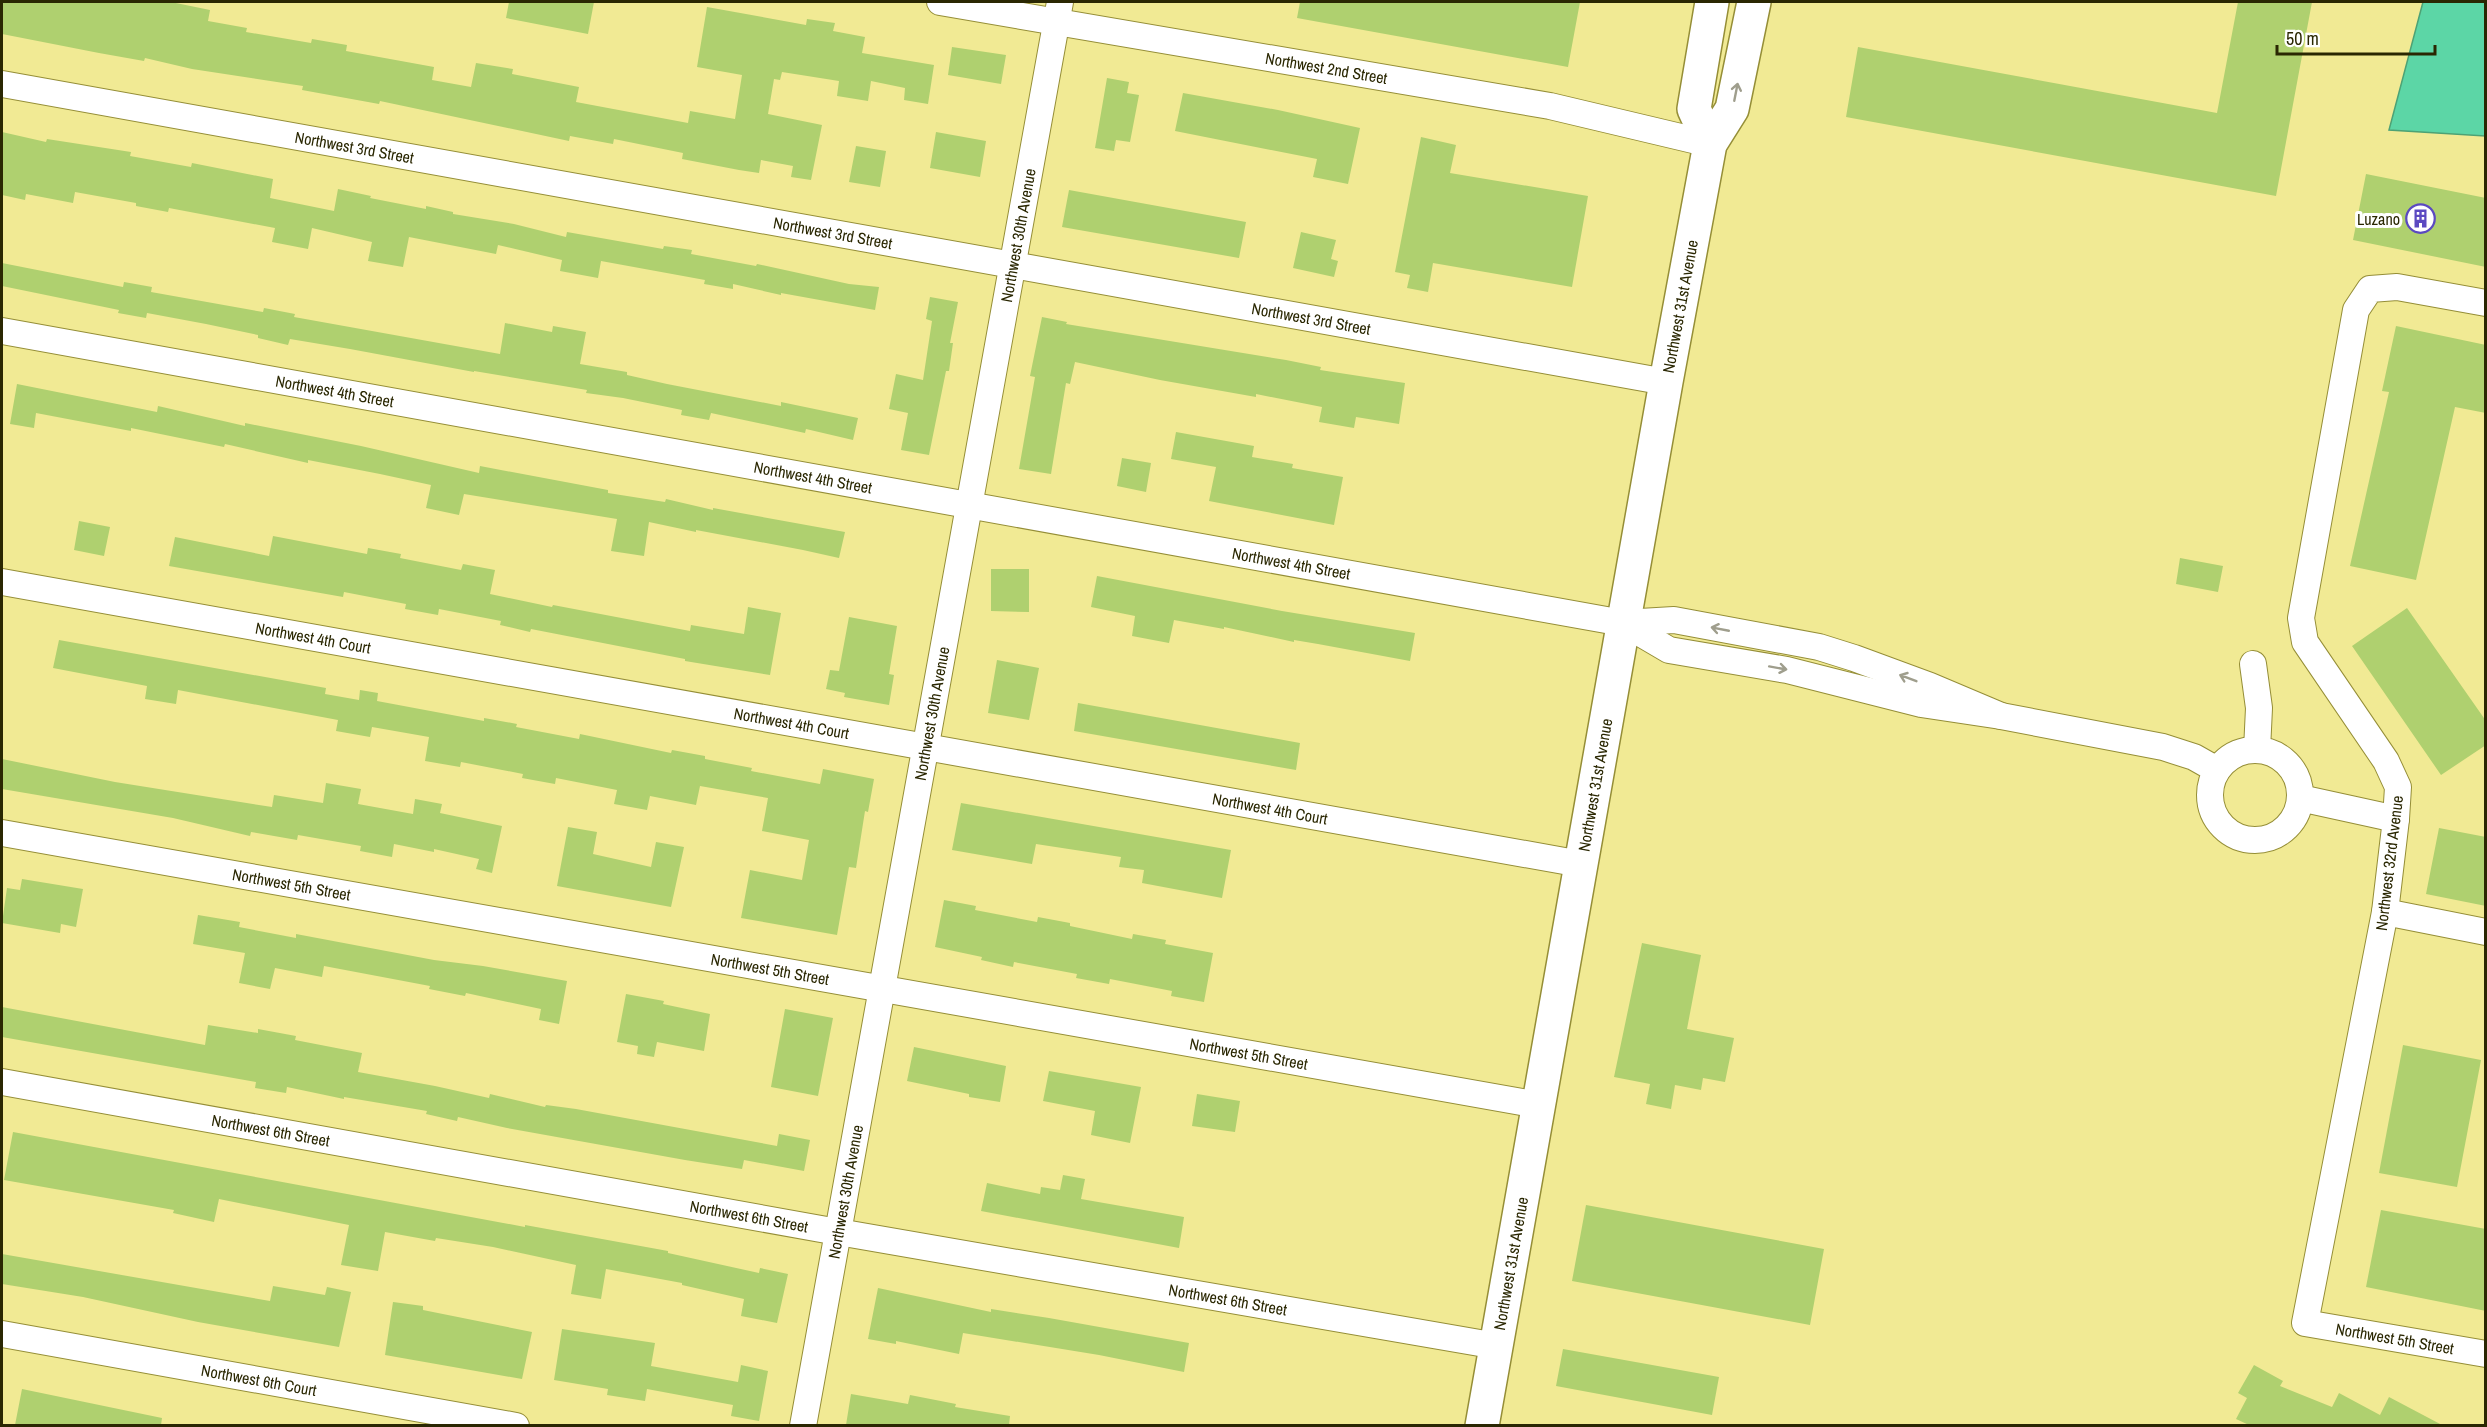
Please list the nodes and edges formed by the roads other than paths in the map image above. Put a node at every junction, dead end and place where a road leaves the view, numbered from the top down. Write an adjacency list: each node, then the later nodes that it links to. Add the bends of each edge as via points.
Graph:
1 (940, 2): 4 (street, Northwest 2nd Street)
2 (1712, 2): 6 (main road, via 1694,109)
3 (1754, 2): 6 (main road, Northwest 31st Avenue, one-way to 3, via 1732,109)
4 (1058, 12): 6 (street, Northwest 2nd Street, via 1550,106); 7 (street, Northwest 30th Avenue)
5 (2, 84): 7 (street, Northwest 3rd Street)
6 (1710, 144): 10 (main road, Northwest 31st Avenue)
7 (1013, 264): 10 (street, Northwest 3rd Street); 11 (street, Northwest 30th Avenue)
8 (2486, 303): 19 (street, Northwest 32rd Avenue, via 2397,287 2370,289 2356,310 2301,618 2305,642 2386,760 2398,787)
9 (2, 332): 11 (street, Northwest 4th Street)
10 (1666, 382): 13 (main road, Northwest 31st Avenue)
11 (969, 505): 13 (street, Northwest 4th Street); 15 (street, Northwest 30th Avenue)
12 (2, 582): 15 (street, Northwest 4th Court)
13 (1623, 623): 17 (street, via 1669,650 1787,670 1921,704 2179,750); 21 (main road, Northwest 31st Avenue)
14 (2253, 664): 16 (street, via 2259,708)
15 (924, 748): 21 (street, Northwest 4th Court); 24 (street, Northwest 30th Avenue)
16 (2257, 750): 17 (street, via 2241,752); 18 (street, via 2284,761 2293,771)
17 (2217, 770): 18 (street, via 2211,784 2213,814 2235,836 2250,840 2280,833 2297,812)
18 (2300, 798): 19 (street)
19 (2396, 819): 22 (street, Northwest 32rd Avenue)
20 (2, 832): 24 (street, Northwest 5th Street)
21 (1581, 864): 26 (main road, Northwest 31st Avenue)
22 (2385, 912): 23 (street); 28 (street, Northwest 32rd Avenue)
23 (2486, 932)
24 (883, 990): 26 (street, Northwest 5th Street); 27 (street, Northwest 30th Avenue)
25 (2, 1082): 27 (street, Northwest 6th Street)
26 (1539, 1105): 30 (main road, Northwest 31st Avenue)
27 (839, 1232): 30 (street, Northwest 6th Street); 33 (street, Northwest 30th Avenue)
28 (2305, 1323): 31 (street, Northwest 5th Street)
29 (2, 1334): 32 (street, Northwest 6th Court)
30 (1497, 1346): 34 (main road, Northwest 31st Avenue)
31 (2486, 1354)
32 (516, 1425)
33 (803, 1425)
34 (1482, 1425)

